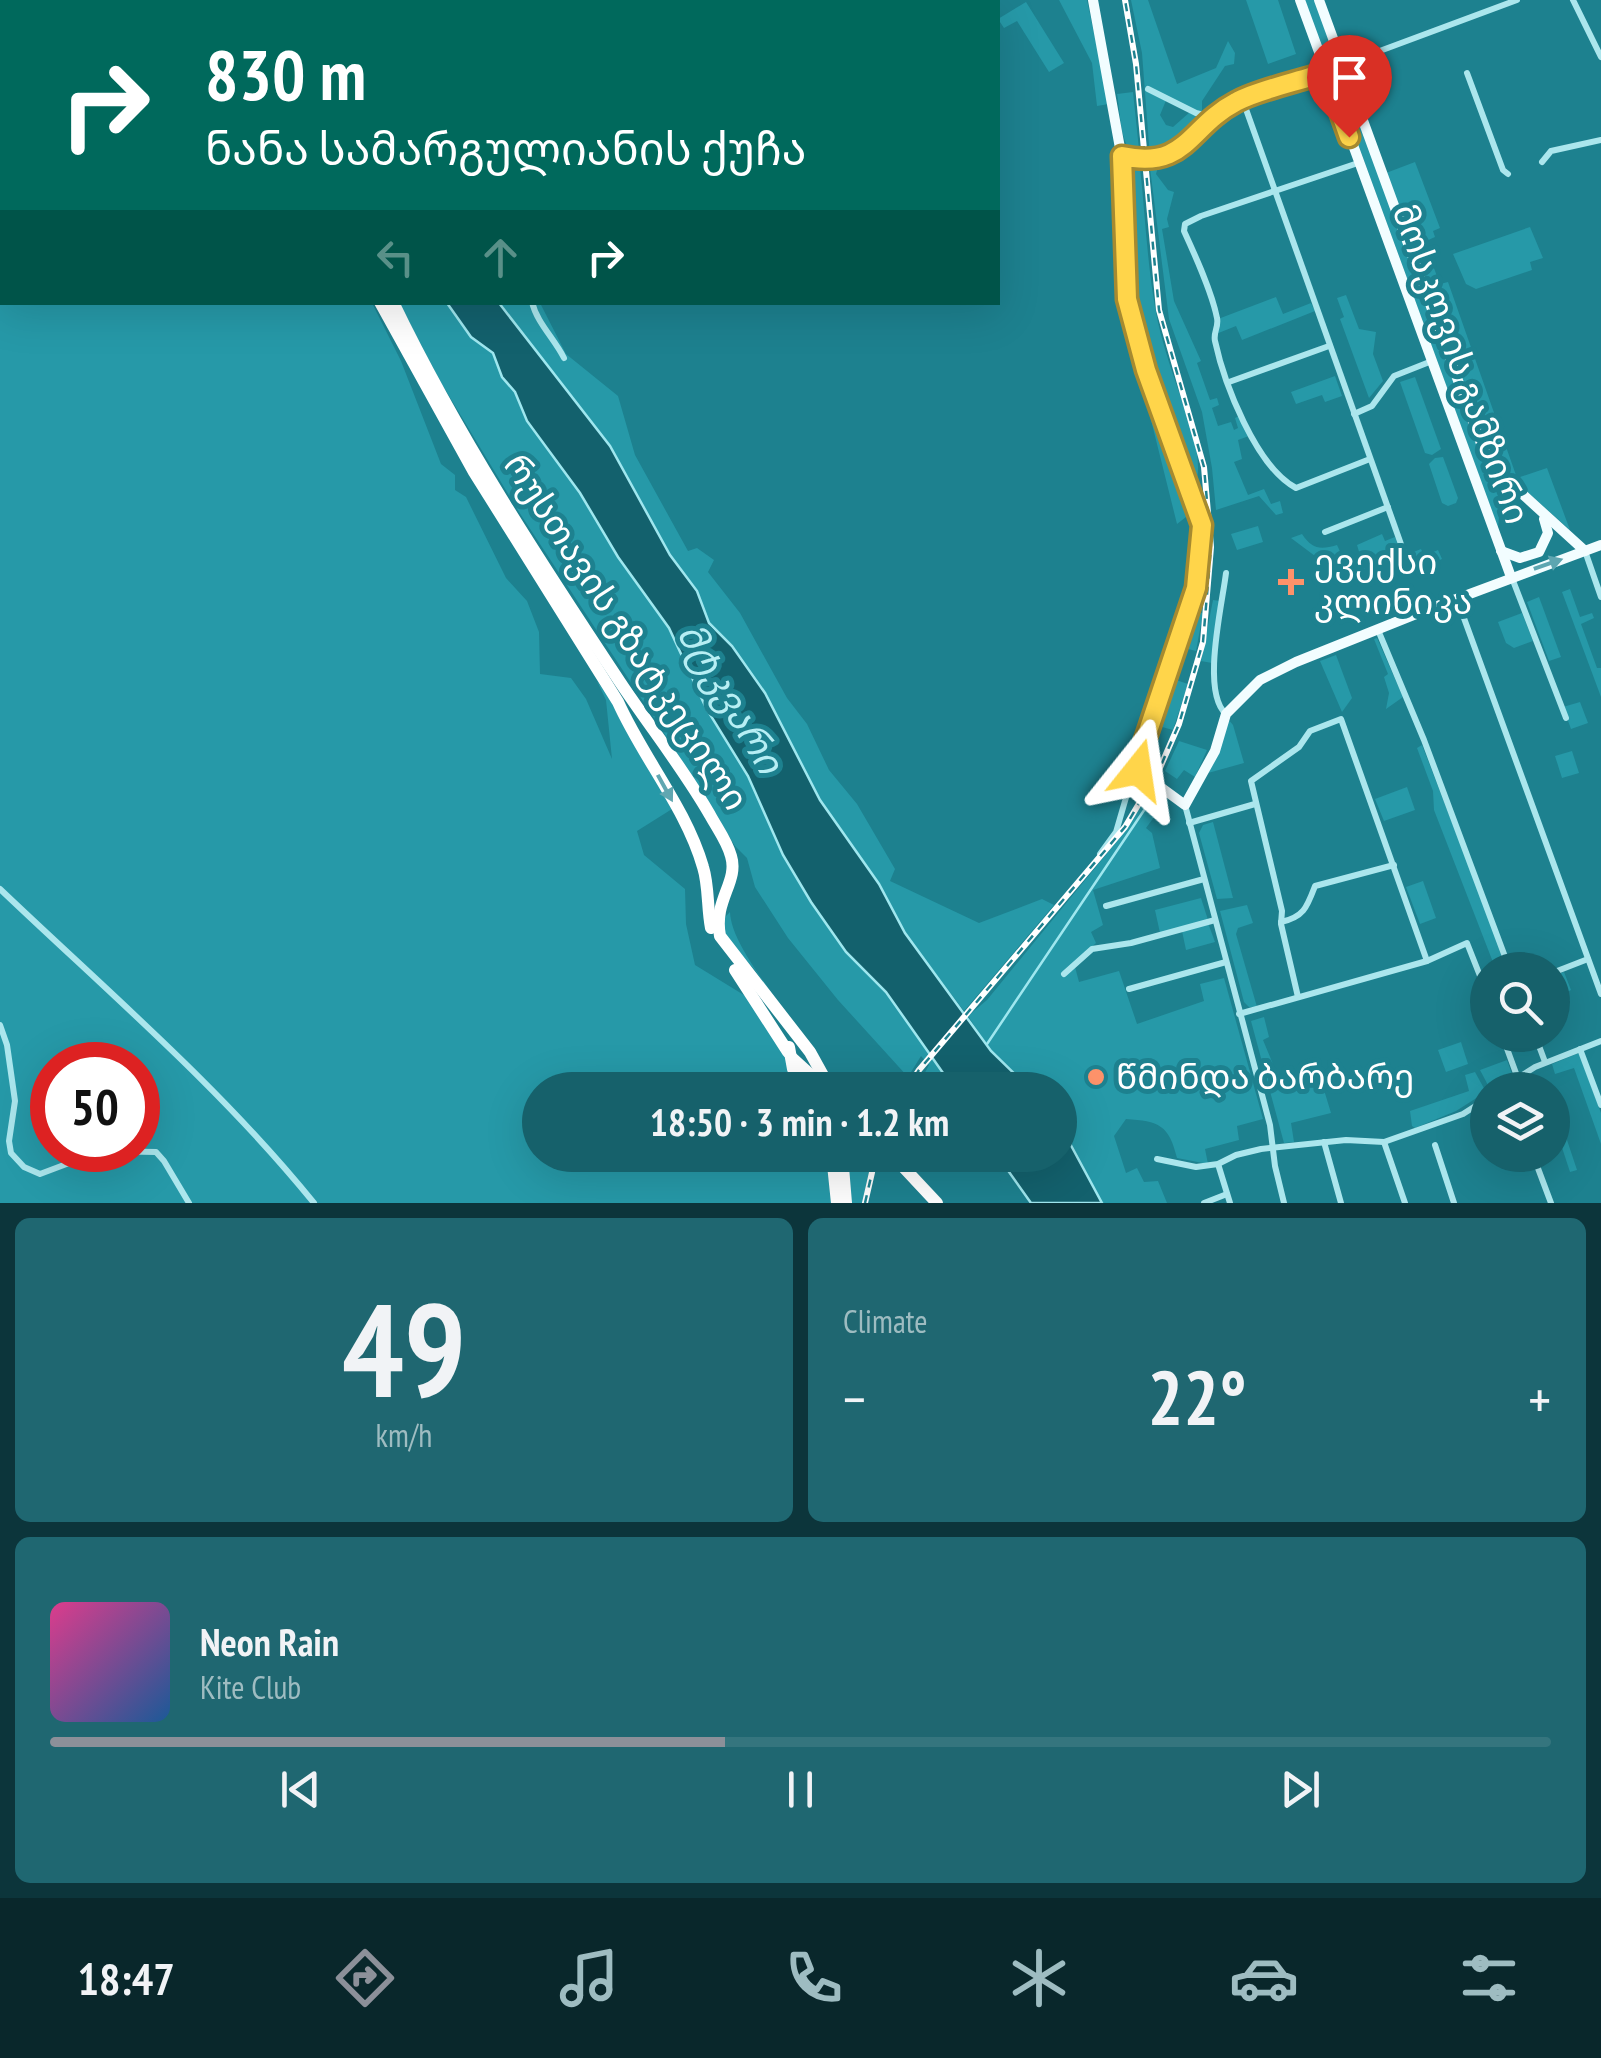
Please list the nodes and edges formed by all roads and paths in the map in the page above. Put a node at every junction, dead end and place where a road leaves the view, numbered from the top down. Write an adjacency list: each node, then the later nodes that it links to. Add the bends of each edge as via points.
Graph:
1 (1094, 0): 14 (main road)
2 (1300, 0): 8 (main road, მოსკოვის გამზირი)
3 (1319, 0): 7 (main road, მოსკოვის გამზირი)
4 (1516, 0): 7 (street)
5 (1573, 0): 6 (street)
6 (1601, 56)
7 (1342, 65): 8 (main road); 29 (main road, მოსკოვის გამზირი, via 1483,448)
8 (1326, 72): 11 (street); 16 (main road, მოსკოვის გამზირი)
9 (1466, 73): 17 (street)
10 (1148, 89): 12 (street)
11 (1242, 98): 12 (street); 18 (street)
12 (1215, 118): 14 (street, via 1174,154 1150,160)
13 (1601, 140): 15 (street, via 1551,151)
14 (1122, 156): 42 (main road, via 1127,299 1202,525 1196,588)
15 (1542, 162)
16 (1358, 163): 18 (street); 24 (main road, მოსკოვის გამზირი)
17 (1508, 174)
18 (1274, 190): 22 (street); 25 (street, via 1184,228 1218,322 1214,337)
19 (382, 305): 68 (highway, რუსთავის გზატკეცილი, one-way to 68, via 692,836 713,939)
20 (394, 305): 68 (highway, რუსთავის გზატკეცილი, via 524,534 725,841 732,865 717,913 720,936)
21 (533, 305): 23 (street)
22 (1330, 346): 25 (street); 26 (street)
23 (564, 358)
24 (1432, 362): 26 (street, via 1394,376 1372,406); 32 (main road, მოსკოვის გამზირი)
25 (1228, 382): 27 (street, via 1251,436 1294,488)
26 (1354, 414): 27 (street)
27 (1370, 459): 28 (street)
28 (1388, 506): 30 (street); 34 (street)
29 (1538, 510): 32 (main road, via 1548,529 1542,549 1524,558); 33 (main road, მოსკოვის გამზირი)
30 (1325, 532)
31 (1601, 545): 33 (main road)
32 (1501, 551): 36 (main road, მოსკოვის გამზირი)
33 (1584, 551): 36 (main road, one-way to 33); 37 (street)
34 (1407, 561)
35 (1226, 573): 40 (street, via 1213,682)
36 (1511, 577): 38 (main road); 41 (street)
37 (1601, 596)
38 (1456, 598): 39 (main road); 55 (street)
39 (1378, 630): 40 (main road, via 1274,672); 54 (street)
40 (1226, 714): 44 (main road, via 1216,751)
41 (1566, 718)
42 (1138, 770): 44 (main road); 46 (street, via 1116,832)
43 (1255, 804): 45 (street); 47 (street, via 1252,778 1310,731 1341,719); 52 (street)
44 (1184, 805): 45 (street)
45 (1189, 823): 48 (street)
46 (1100, 854)
47 (1394, 865): 52 (street, via 1315,886 1299,918); 56 (street)
48 (1204, 879): 50 (street); 51 (street)
49 (0, 889): 88 (street, via 190,1066)
50 (1106, 906)
51 (1215, 920): 57 (street); 59 (street, via 1092,949)
52 (1281, 922): 62 (street)
53 (1472, 952): 56 (street, via 1468,943)
54 (1503, 952)
55 (1588, 959): 58 (street); 61 (street)
56 (1427, 960): 62 (street)
57 (1226, 962): 60 (street); 63 (street)
58 (1570, 966)
59 (1064, 974)
60 (1129, 989)
61 (1601, 994)
62 (1298, 997): 63 (street)
63 (1240, 1014): 79 (street)
64 (0, 1026): 87 (street, via 14,1101 9,1141 16,1161 40,1174 101,1150 156,1152)
65 (1601, 1041): 66 (street)
66 (1580, 1049): 69 (street); 74 (street)
67 (1541, 1052): 69 (street)
68 (798, 1053): 70 (highway); 71 (highway, რუსთავის გზატკეცილი); 72 (highway, რუსთავის გზატკეცილი)
69 (1545, 1062): 73 (street)
70 (801, 1072)
71 (811, 1072)
72 (814, 1072)
73 (1525, 1072)
74 (1601, 1106)
75 (1470, 1110): 77 (street)
76 (1324, 1141): 77 (street); 79 (street); 95 (street)
77 (1384, 1142): 96 (street)
78 (1434, 1145): 97 (street)
79 (1272, 1150): 81 (street); 94 (street)
80 (1157, 1159): 81 (street)
81 (1218, 1164): 86 (street)
82 (834, 1172): 89 (highway)
83 (843, 1172): 90 (highway)
84 (908, 1172): 91 (highway)
85 (1540, 1172): 98 (street)
86 (1227, 1194): 92 (street); 93 (street)
87 (189, 1203)
88 (314, 1203)
89 (837, 1203)
90 (846, 1203)
91 (937, 1203)
92 (1204, 1203)
93 (1230, 1203)
94 (1284, 1203)
95 (1341, 1203)
96 (1405, 1203)
97 (1454, 1203)
98 (1551, 1203)

